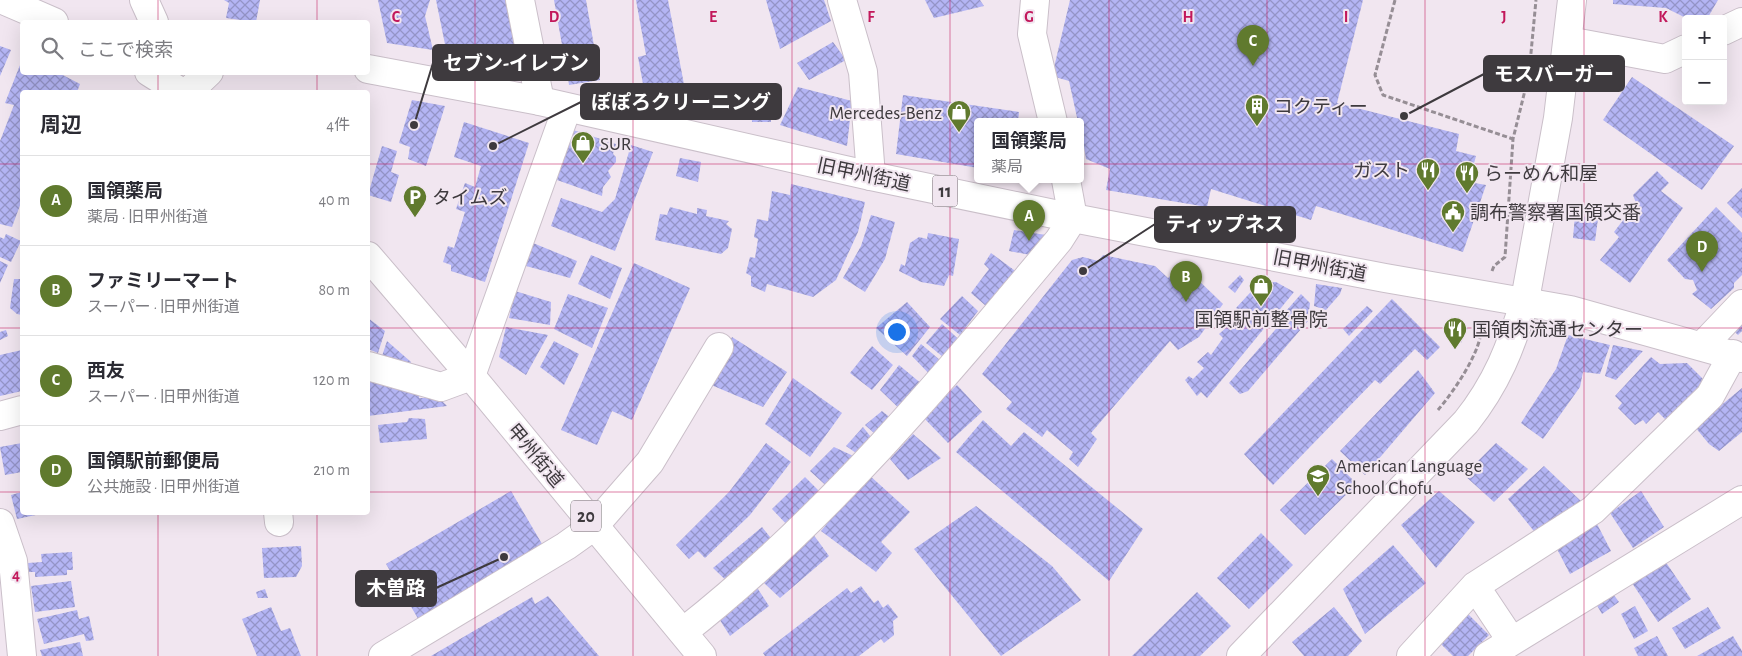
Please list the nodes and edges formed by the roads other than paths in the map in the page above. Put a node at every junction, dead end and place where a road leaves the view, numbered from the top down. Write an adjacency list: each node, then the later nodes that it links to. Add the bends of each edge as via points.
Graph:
1 (3, 0): 7 (main road)
2 (144, 0): 8 (main road)
3 (520, 0): 20 (main road)
4 (842, 0): 23 (main road, via 863,72)
5 (1034, 0): 22 (main road, via 1032,34)
6 (1572, 0): 11 (main road)
7 (49, 20)
8 (153, 20)
9 (1742, 22): 10 (main road)
10 (1727, 29)
11 (1568, 41): 12 (main road, via 1665,59); 27 (main road, via 1558,118)
12 (1682, 52)
13 (370, 69): 20 (main road, 旧甲州街道 / 11)
14 (154, 75): 17 (main road)
15 (177, 75): 18 (main road)
16 (206, 75): 19 (main road)
17 (180, 90)
18 (182, 90)
19 (190, 90)
20 (540, 100): 21 (main road, 旧甲州街道 / 11)
21 (567, 108): 23 (main road, 旧甲州街道 / 11); 33 (main road)
22 (1052, 118)
23 (871, 176): 25 (main road, 旧甲州街道 / 11)
24 (1067, 183): 25 (main road)
25 (1073, 218): 27 (main road, 旧甲州街道 / 11, via 1385,278); 40 (main road, via 1059,240 924,401 809,522)
26 (370, 258): 33 (main road, 甲州街道 / 20)
27 (1525, 300): 29 (main road, 旧甲州街道); 45 (main road, via 1497,379 1466,422)
28 (1742, 304): 29 (main road)
29 (1702, 346): 31 (main road, 旧甲州街道)
30 (719, 347): 38 (main road, via 650,462)
31 (1737, 356): 39 (main road, via 1710,396 1593,510)
32 (370, 367): 33 (main road, via 441,387)
33 (471, 376): 38 (main road, 甲州街道 / 20)
34 (20, 411): 35 (main road)
35 (0, 416)
36 (1742, 500): 41 (main road)
37 (0, 523): 42 (main road, via 13,561)
38 (594, 526): 40 (main road, 甲州街道 / 20); 43 (main road)
39 (1475, 586): 41 (main road); 46 (main road)
40 (683, 632): 44 (main road, 甲州街道 / 20)
41 (1511, 640): 47 (main road)
42 (22, 656)
43 (383, 656)
44 (702, 656)
45 (1240, 656)
46 (1411, 656)
47 (1488, 656)

